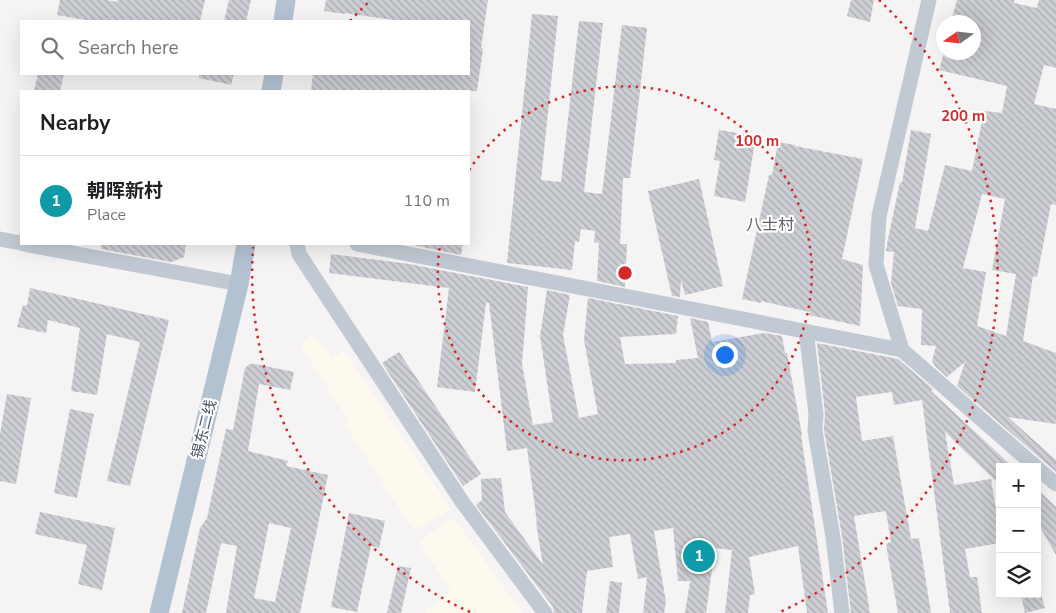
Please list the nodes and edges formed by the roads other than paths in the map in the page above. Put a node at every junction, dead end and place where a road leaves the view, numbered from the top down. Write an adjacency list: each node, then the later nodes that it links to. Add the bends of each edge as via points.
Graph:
1 (286, 0): 3 (main road)
2 (929, 0): 14 (street, via 879,216 876,265)
3 (283, 20)
4 (274, 75): 5 (main road)
5 (271, 90)
6 (0, 240): 7 (street)
7 (20, 244)
8 (27, 245): 12 (street)
9 (246, 245): 12 (main road, 锡东二线)
10 (297, 245): 19 (street, via 299,254 464,503)
11 (362, 245): 13 (street)
12 (239, 284): 18 (main road, 锡东二线)
13 (806, 331): 14 (street); 20 (street, via 816,414 815,431)
14 (902, 350): 15 (street)
15 (1032, 463)
16 (1041, 471): 17 (street)
17 (1056, 484)
18 (159, 613)
19 (545, 613)
20 (842, 613)

